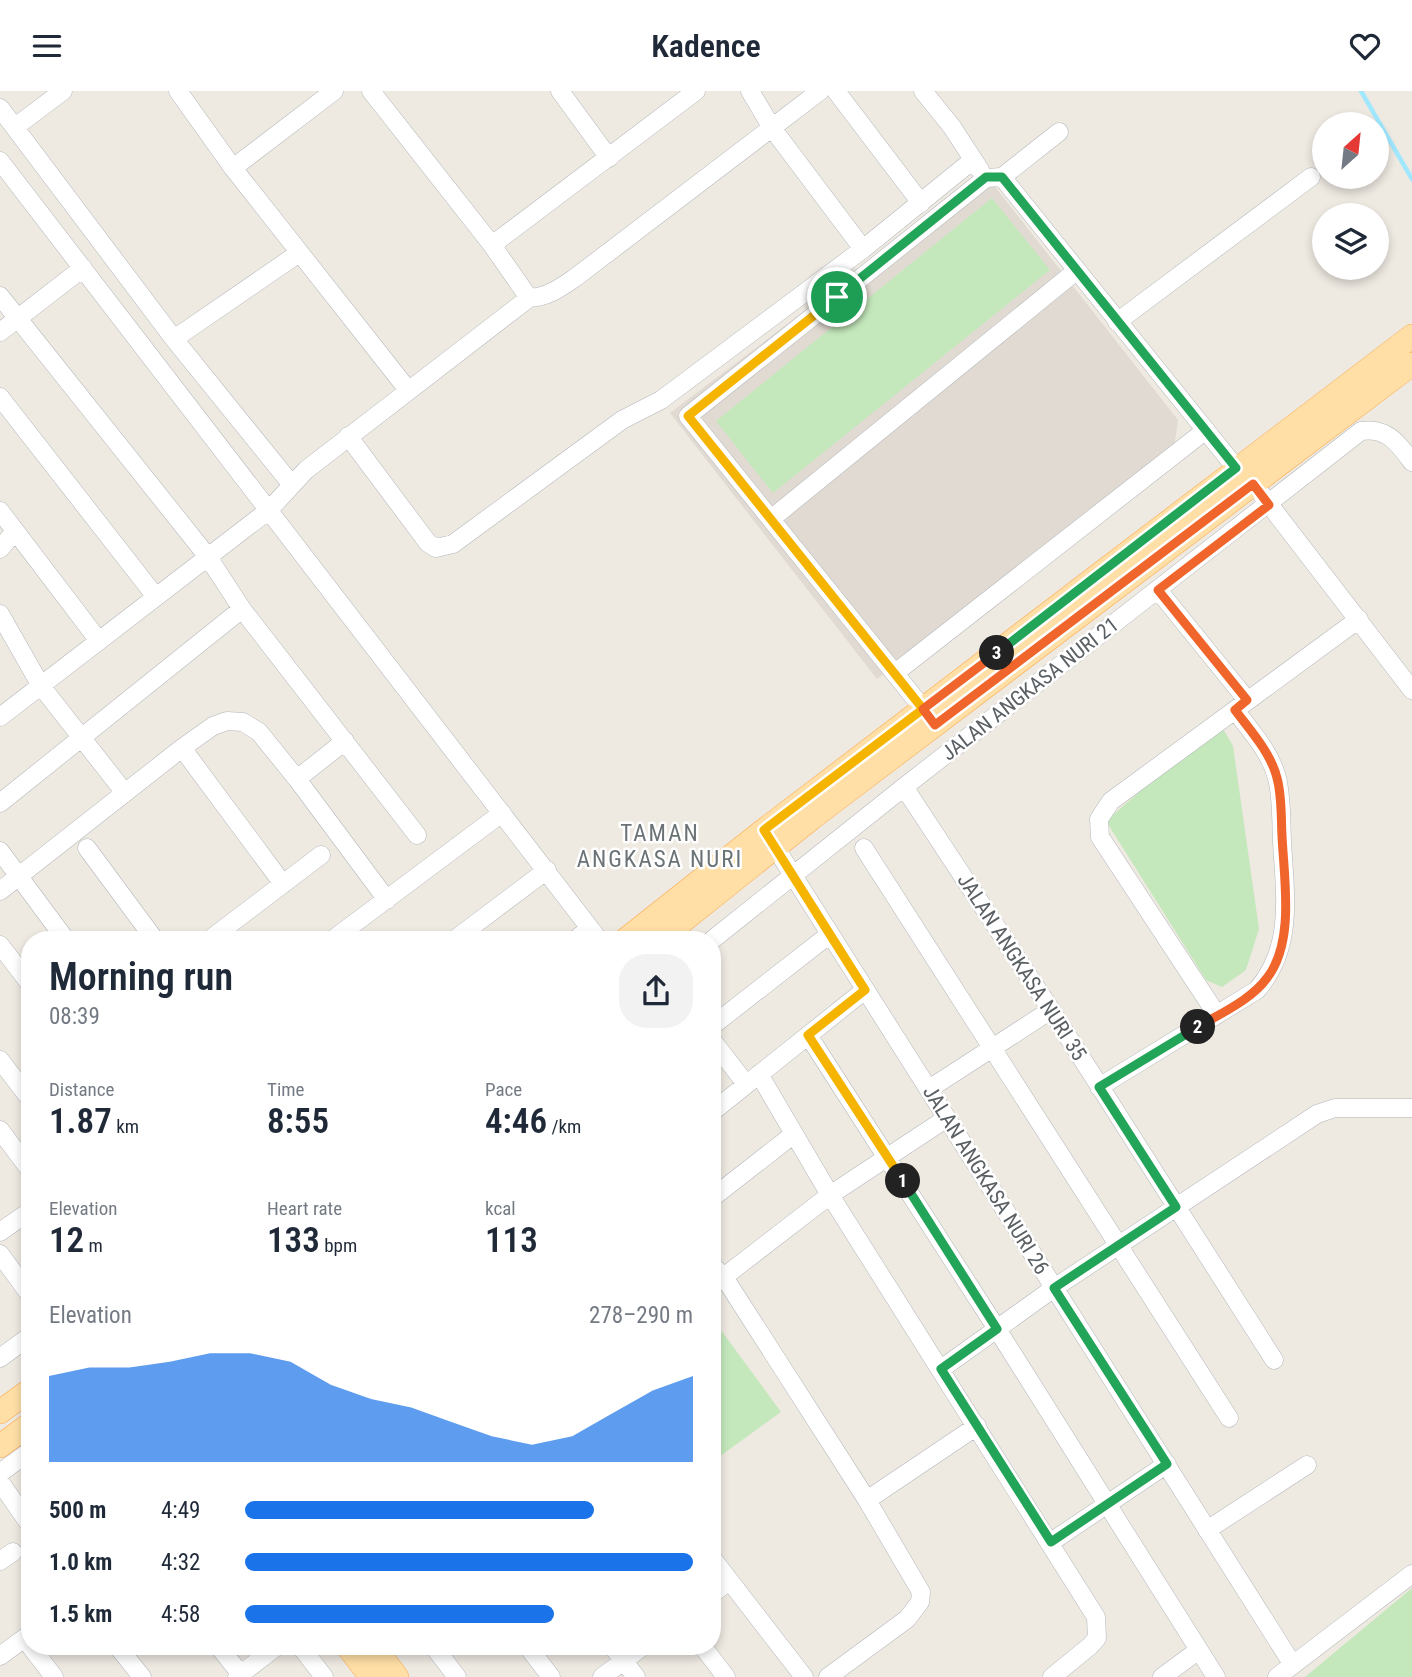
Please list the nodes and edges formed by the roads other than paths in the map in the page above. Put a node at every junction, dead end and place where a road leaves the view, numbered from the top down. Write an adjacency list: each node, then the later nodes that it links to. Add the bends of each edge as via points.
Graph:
1 (63, 91): 12 (street)
2 (178, 91): 18 (street)
3 (334, 91): 18 (street)
4 (371, 91): 22 (street)
5 (559, 91): 15 (street)
6 (696, 91): 15 (street)
7 (750, 91): 13 (street)
8 (820, 91): 13 (street)
9 (836, 91): 21 (street)
10 (923, 91): 16 (street)
11 (0, 108): 12 (street)
12 (15, 127): 33 (street)
13 (772, 128): 23 (street); 28 (street, via 555,292)
14 (1059, 132): 19 (street)
15 (609, 158): 22 (street)
16 (972, 160): 19 (street); 21 (street)
17 (0, 161): 25 (street)
18 (233, 167): 24 (street)
19 (994, 177): 26 (street); 45 (street, via 688,416)
20 (1311, 177): 30 (street)
21 (920, 203): 23 (street)
22 (492, 245): 28 (street)
23 (863, 249): 38 (street, via 661,400 622,420 444,548 436,548 422,537)
24 (299, 253): 33 (street); 35 (street)
25 (83, 268): 29 (street); 43 (street)
26 (1076, 271): 30 (street); 45 (street)
27 (0, 296): 29 (street)
28 (529, 298): 35 (street)
29 (18, 319): 31 (street); 48 (street)
30 (1117, 322): 37 (street)
31 (0, 332)
32 (1412, 336): 40 (main road)
33 (174, 339): 41 (street)
34 (1412, 364): 40 (main road)
35 (408, 390): 38 (street)
36 (0, 397): 50 (street)
37 (1206, 430): 40 (street); 56 (street)
38 (348, 436): 41 (street)
39 (1412, 461): 42 (street, JALAN ANGKASA NURI 21, via 1392,437 1372,429 1361,431)
40 (1245, 476): 42 (street); 61 (main road)
41 (292, 485): 43 (street)
42 (1269, 505): 49 (street, JALAN ANGKASA NURI 21); 53 (street)
43 (269, 510): 48 (street); 69 (street)
44 (0, 511): 46 (street)
45 (771, 519): 56 (street)
46 (15, 531): 47 (street); 55 (street)
47 (0, 549)
48 (208, 557): 50 (street); 51 (street)
49 (1158, 590): 59 (street); 66 (street, JALAN ANGKASA NURI 21)
50 (156, 597): 55 (street)
51 (242, 609): 62 (street); 63 (street)
52 (0, 614): 54 (street)
53 (1359, 619): 58 (street); 59 (street)
54 (5, 638): 57 (street)
55 (99, 641): 57 (street)
56 (895, 673): 61 (street)
57 (41, 686): 60 (street); 62 (street)
58 (1412, 690)
59 (1241, 705): 96 (street, via 1277,776 1286,914 1269,976 1257,990); 96 (street, via 1111,801 1099,819 1100,837)
60 (0, 717)
61 (929, 717): 71 (main road)
62 (82, 737): 67 (street); 68 (street)
63 (345, 741): 65 (street); 70 (street)
64 (182, 748): 65 (street, via 213,726 243,722 259,732); 67 (street); 79 (street)
65 (297, 779): 81 (street)
66 (904, 787): 78 (street, JALAN ANGKASA NURI 21); 95 (street, JALAN ANGKASA NURI 35)
67 (125, 793): 77 (street)
68 (0, 803)
69 (502, 813): 76 (street); 81 (street)
70 (417, 835)
71 (770, 839): 78 (street, JALAN ANGKASA NURI 26); 88 (main road); 89 (main road)
72 (87, 848): 83 (street)
73 (864, 848): 99 (street)
74 (0, 851): 77 (street)
75 (321, 855): 79 (street)
76 (547, 870): 86 (street); 87 (street)
77 (19, 876): 80 (street); 82 (street)
78 (793, 876): 90 (street, JALAN ANGKASA NURI 21); 91 (street, JALAN ANGKASA NURI 26)
79 (283, 884): 84 (street)
80 (0, 891)
81 (387, 900): 85 (street)
82 (59, 931)
83 (148, 931)
84 (221, 931)
85 (344, 931)
86 (466, 931)
87 (593, 931)
88 (638, 931)
89 (669, 931)
90 (721, 933)
91 (830, 934): 94 (street, JALAN ANGKASA NURI 26); 97 (street)
92 (0, 945): 93 (street)
93 (21, 972)
94 (865, 990): 98 (street); 105 (street, JALAN ANGKASA NURI 26)
95 (1051, 1010): 99 (street); 104 (street, JALAN ANGKASA NURI 35)
96 (1217, 1015): 104 (street)
97 (721, 1018)
98 (808, 1035): 102 (street); 111 (street)
99 (991, 1048): 105 (street); 118 (street)
100 (721, 1049): 102 (street)
101 (0, 1060): 103 (street)
102 (753, 1079): 106 (street); 110 (street)
103 (21, 1087)
104 (1099, 1087): 115 (street, JALAN ANGKASA NURI 35)
105 (929, 1089): 108 (street, JALAN ANGKASA NURI 26)
106 (721, 1105)
107 (1412, 1108): 115 (street, via 1335,1108 1317,1114)
108 (947, 1118): 111 (street); 123 (street, JALAN ANGKASA NURI 26)
109 (0, 1130): 112 (street)
110 (794, 1134): 113 (street); 114 (street)
111 (888, 1157): 114 (street); 124 (street)
112 (21, 1158)
113 (721, 1191)
114 (830, 1195): 120 (street); 128 (street)
115 (1176, 1207): 118 (street); 127 (street, JALAN ANGKASA NURI 35)
116 (21, 1217): 117 (street)
117 (0, 1232)
118 (1119, 1245): 123 (street); 131 (street)
119 (1, 1257): 121 (street)
120 (721, 1272)
121 (21, 1283)
122 (721, 1283): 140 (street)
123 (1054, 1288): 124 (street); 136 (street, JALAN ANGKASA NURI 26)
124 (997, 1329): 128 (street); 141 (street)
125 (21, 1343): 126 (street)
126 (0, 1358)
127 (1274, 1360)
128 (941, 1369): 132 (street)
129 (21, 1397): 130 (main road)
130 (0, 1412)
131 (1229, 1418)
132 (976, 1426): 140 (street); 144 (street)
133 (21, 1431): 134 (main road)
134 (0, 1446)
135 (21, 1458): 138 (street)
136 (1167, 1464): 141 (street); 143 (street, JALAN ANGKASA NURI 26)
137 (1307, 1465): 143 (street)
138 (0, 1473)
139 (0, 1482): 142 (street)
140 (867, 1500): 177 (street, via 917,1581 920,1602 907,1619)
141 (1107, 1504): 144 (street); 150 (street)
142 (21, 1512)
143 (1207, 1530): 164 (street, JALAN ANGKASA NURI 26)
144 (1051, 1542): 178 (street, via 1096,1617 1098,1629 1090,1646)
145 (721, 1571): 147 (street)
146 (1412, 1574): 164 (street)
147 (729, 1581): 148 (street); 176 (street)
148 (721, 1587)
149 (21, 1645): 151 (street)
150 (1199, 1650): 179 (street); 180 (street)
151 (0, 1655)
152 (39, 1655): 166 (street)
153 (124, 1655): 167 (street)
154 (225, 1655): 165 (street)
155 (266, 1655): 165 (street)
156 (307, 1655): 168 (street)
157 (354, 1655): 169 (main road)
158 (380, 1655): 170 (main road)
159 (440, 1655): 171 (street)
160 (534, 1655): 172 (street)
161 (617, 1655): 173 (street)
162 (619, 1655): 174 (street)
163 (709, 1655): 175 (street)
164 (1293, 1665): 181 (street)
165 (240, 1676)
166 (54, 1677)
167 (142, 1677)
168 (324, 1677)
169 (371, 1677)
170 (397, 1677)
171 (457, 1677)
172 (551, 1677)
173 (602, 1677)
174 (636, 1677)
175 (726, 1677)
176 (804, 1677)
177 (828, 1677)
178 (1052, 1677)
179 (1162, 1677)
180 (1216, 1677)
181 (1277, 1677)

